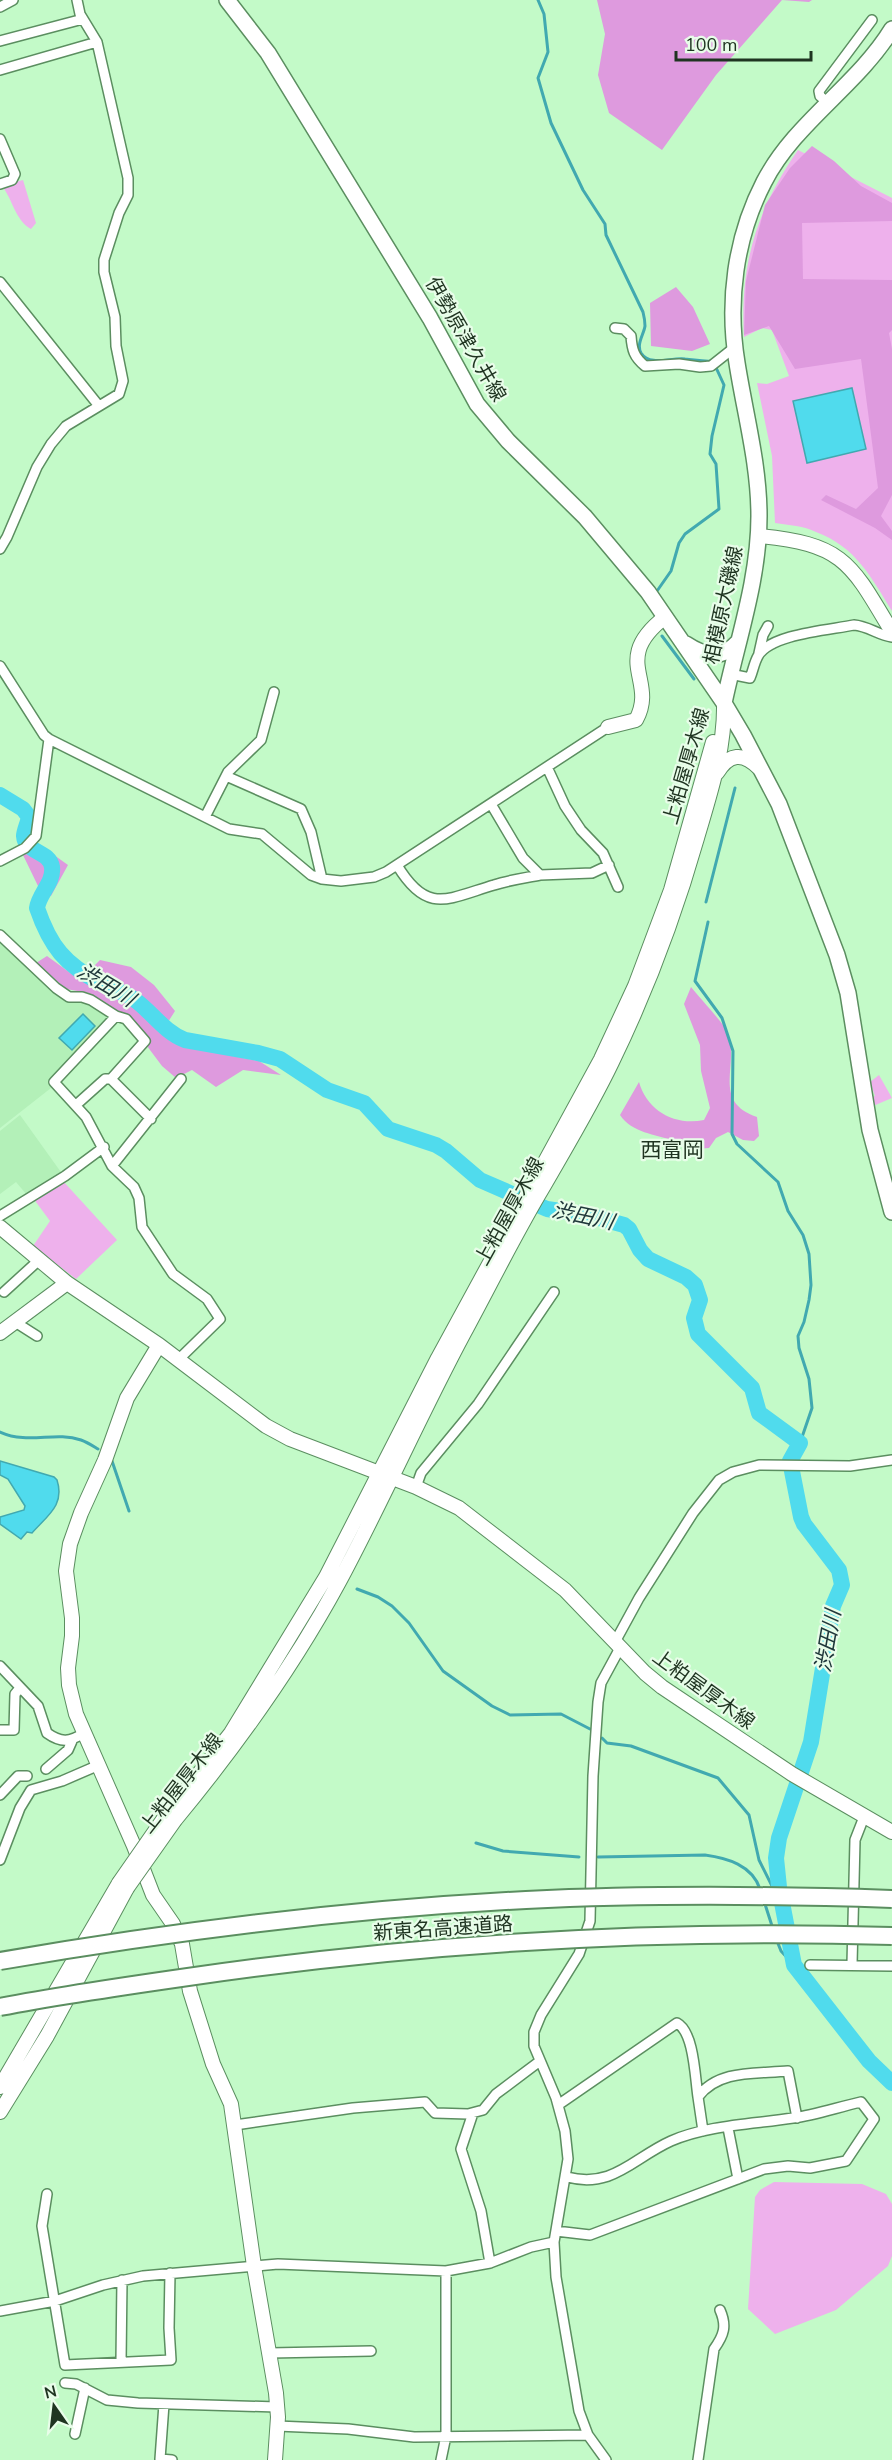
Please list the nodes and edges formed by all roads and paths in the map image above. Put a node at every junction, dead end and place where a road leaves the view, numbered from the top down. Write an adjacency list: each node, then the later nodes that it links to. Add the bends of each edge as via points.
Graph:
1 (13, 0): 4 (street)
2 (77, 0): 5 (street)
3 (227, 0): 20 (main road, 伊勢原津久井線, via 268,53 430,318 477,404 508,441 585,517)
4 (0, 7)
5 (83, 19): 8 (street); 9 (street)
6 (873, 20): 11 (street, via 819,91)
7 (892, 29): 11 (main road, 相模原大磯線)
8 (0, 41)
9 (97, 42): 10 (street); 17 (street, via 128,178 128,195 104,260 123,381 119,394)
10 (0, 70)
11 (827, 102): 16 (main road, 相模原大磯線, via 787,148 765,181 751,213 733,285)
12 (0, 139): 13 (street, via 15,174 12,180)
13 (0, 184)
14 (0, 282): 17 (street)
15 (615, 328): 16 (street, via 631,336 636,359 645,366 679,363 700,368 715,363)
16 (735, 347): 18 (main road, 相模原大磯線, via 754,451)
17 (99, 406): 19 (street, via 66,426 51,444)
18 (759, 536): 22 (main road, via 805,542 840,559 860,579); 25 (main road, 相模原大磯線)
19 (0, 549)
20 (665, 616): 24 (main road, 伊勢原津久井線); 31 (main road, via 649,630 638,651 640,714 636,720)
21 (768, 626): 26 (street)
22 (892, 632)
23 (892, 637): 26 (street, via 854,625 773,642)
24 (684, 642): 25 (main road, via 713,656 730,650); 30 (main road, 伊勢原津久井線)
25 (738, 642): 28 (main road, 相模原大磯線)
26 (758, 656): 28 (street, via 750,678)
27 (0, 666): 32 (street)
28 (730, 674): 30 (main road, 相模原大磯線)
29 (274, 692): 35 (street, via 261,741)
30 (724, 703): 34 (main road); 36 (main road, 上粕屋厚木線, via 725,726); 53 (main road, 上粕屋厚木線, via 670,890 635,986)
31 (608, 727): 33 (street)
32 (49, 739): 38 (street); 39 (street, via 36,836)
33 (547, 767): 37 (street); 41 (street, via 565,806)
34 (765, 775): 36 (main road, via 740,756 726,761); 54 (main road, via 837,955 848,993 866,1108)
35 (226, 776): 38 (street); 43 (street, via 301,809)
36 (714, 781): 53 (main road, 上粕屋厚木線, via 683,886 644,992 582,1122)
37 (491, 804): 40 (street); 42 (street, via 523,858)
38 (205, 817): 43 (street, via 229,829 262,834 311,875)
39 (0, 861)
40 (397, 865): 42 (street, via 408,884 419,893 442,899); 43 (street, via 374,877)
41 (609, 866): 42 (street, via 592,873); 44 (street)
42 (540, 875)
43 (322, 879)
44 (618, 887)
45 (0, 935): 46 (street, via 56,988 69,997 91,1000)
46 (116, 1016): 47 (street, via 126,1019 145,1041); 49 (street, via 54,1082)
47 (111, 1079): 49 (street, via 105,1079); 50 (street)
48 (181, 1079): 50 (street)
49 (76, 1106): 51 (street)
50 (151, 1119): 52 (street)
51 (104, 1147): 52 (street); 55 (street)
52 (112, 1166): 65 (street, via 134,1187 142,1227 173,1274 207,1299 220,1319)
53 (537, 1186): 67 (main road, 上粕屋厚木線)
54 (892, 1212)
55 (0, 1216)
56 (0, 1227): 57 (main road, 上粕屋厚木線)
57 (38, 1261): 58 (main road, 上粕屋厚木線); 59 (street)
58 (68, 1283): 61 (main road); 64 (main road, 上粕屋厚木線)
59 (4, 1292)
60 (554, 1292): 68 (street, via 478,1404 421,1473)
61 (15, 1322): 62 (main road); 63 (street)
62 (0, 1333)
63 (37, 1336)
64 (159, 1345): 65 (main road, 上粕屋厚木線); 73 (main road, via 127,1398 70,1544 66,1571 72,1618 68,1668)
65 (178, 1360): 67 (main road, 上粕屋厚木線, via 266,1426)
66 (892, 1460): 69 (street, via 850,1466 759,1465 719,1480 639,1598)
67 (386, 1476): 68 (main road, 上粕屋厚木線); 82 (main road, 上粕屋厚木線, bridge, via 339,1583 268,1698 226,1757 171,1817)
68 (416, 1487): 69 (main road, 上粕屋厚木線, via 459,1508 565,1590)
69 (617, 1645): 78 (main road, 上粕屋厚木線, via 662,1687 806,1783); 90 (street, via 598,1702 590,1922 579,1954 534,2032)
70 (0, 1666): 71 (street)
71 (20, 1688): 72 (street, via 15,1694 14,1730); 73 (street, via 38,1706 47,1733 62,1741)
72 (0, 1730)
73 (78, 1737): 74 (main road); 75 (street)
74 (99, 1765): 80 (street, via 31,1790); 97 (main road, via 153,1895 182,1944 190,1991)
75 (46, 1769)
76 (27, 1776): 77 (street, via 18,1776)
77 (0, 1795)
78 (864, 1816): 79 (main road, 上粕屋厚木線); 86 (street, via 855,1840)
79 (892, 1832)
80 (3, 1843): 81 (street)
81 (0, 1860)
82 (123, 1886): 91 (main road, 上粕屋厚木線); 94 (main road, 上粕屋厚木線, via 47,2036)
83 (892, 1899): 85 (highway, 新東名高速道路, bridge, via 634,1896 455,1905 212,1928)
84 (892, 1936): 89 (highway, 新東名高速道路, bridge, via 703,1935 473,1945 246,1968)
85 (0, 1961)
86 (852, 1964): 87 (street); 88 (street)
87 (810, 1965)
88 (892, 1966)
89 (0, 2007)
90 (540, 2061): 93 (street); 95 (street, via 496,2094 483,2110)
91 (0, 2087)
92 (698, 2097): 93 (street, via 690,2042 683,2026 677,2023); 96 (street, via 706,2086 736,2073 788,2071); 99 (street)
93 (558, 2105): 100 (street, via 565,2132)
94 (0, 2112)
95 (473, 2113): 97 (street, via 435,2113 425,2102); 105 (street, via 461,2149 481,2211)
96 (797, 2118): 98 (street); 101 (street, via 861,2102 874,2119 846,2161 810,2168 764,2169)
97 (236, 2125): 106 (main road)
98 (728, 2128): 99 (street); 101 (street)
99 (703, 2131): 100 (street, via 671,2141 609,2177 582,2181)
100 (567, 2177): 103 (street)
101 (738, 2179): 103 (street, via 590,2235)
102 (47, 2194): 110 (street, via 42,2226)
103 (556, 2231): 104 (street)
104 (554, 2242): 105 (street); 122 (street, via 555,2277 579,2411)
105 (490, 2263): 107 (street)
106 (254, 2266): 107 (street); 108 (street); 114 (main road)
107 (446, 2271): 123 (street)
108 (170, 2273): 109 (street); 115 (street, via 171,2360)
109 (122, 2280): 110 (street); 115 (street)
110 (55, 2301): 112 (street); 115 (street, via 65,2365)
111 (720, 2310): 128 (street, via 725,2321 723,2336 714,2349)
112 (0, 2311)
113 (371, 2351): 114 (street)
114 (270, 2353): 119 (main road)
115 (121, 2362)
116 (65, 2383): 117 (street)
117 (85, 2388): 118 (street, via 107,2400); 121 (street)
118 (164, 2404): 119 (street); 124 (street, via 160,2459)
119 (277, 2407): 120 (main road)
120 (277, 2426): 123 (street); 125 (main road)
121 (75, 2434)
122 (588, 2435): 123 (street); 127 (street)
123 (446, 2436): 126 (street)
124 (172, 2460)
125 (275, 2460)
126 (441, 2460)
127 (606, 2460)
128 (698, 2460)

